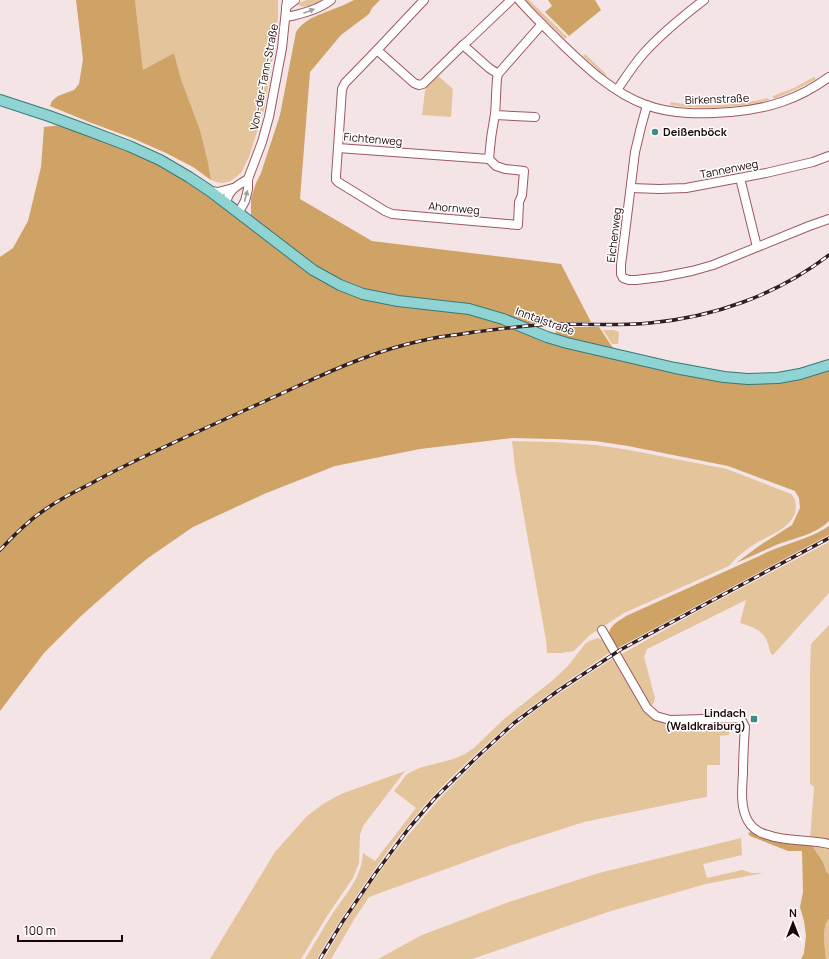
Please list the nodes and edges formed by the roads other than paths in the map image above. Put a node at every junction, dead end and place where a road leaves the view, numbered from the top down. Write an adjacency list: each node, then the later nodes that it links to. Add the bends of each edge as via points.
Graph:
1 (295, 0): 7 (street)
2 (331, 0): 8 (street, one-way to 2, via 311,11)
3 (424, 0): 11 (street, Fichtenweg)
4 (511, 0): 10 (street)
5 (519, 0): 9 (street, Birkenstraße)
6 (704, 0): 14 (street, via 651,46 631,68)
7 (287, 3): 8 (street, Von-der-Tann-Straße)
8 (286, 17): 23 (street, Von-der-Tann-Straße, via 269,117)
9 (542, 24): 12 (street); 14 (street, Birkenstraße, via 595,74)
10 (463, 45): 11 (street, via 419,85); 12 (street)
11 (377, 50): 19 (street, Fichtenweg, via 342,89)
12 (498, 74): 17 (street)
13 (829, 77): 16 (street, Birkenstraße, via 788,100 749,110 695,113 670,111)
14 (617, 90): 16 (street, Birkenstraße)
15 (0, 100): 26 (main road, Inntalstraße, via 129,146 160,160)
16 (647, 105): 25 (street, Eichenweg, via 635,152)
17 (494, 115): 18 (street); 21 (street)
18 (534, 117)
19 (338, 148): 21 (street, Fichtenweg); 21 (street, Ahornweg, via 336,180 392,214 518,225 524,171 496,166)
20 (829, 156): 22 (street, Tannenweg)
21 (489, 159)
22 (740, 178): 25 (street, Tannenweg, via 686,188); 30 (street)
23 (248, 179): 24 (street); 28 (street, Von-der-Tann-Straße, one-way to 23, via 245,201)
24 (233, 188): 26 (street, via 218,192); 27 (street)
25 (631, 188): 30 (street, Eichenweg, via 621,266 621,274 625,279 636,280 692,271)
26 (210, 191): 27 (main road, Inntalstraße)
27 (226, 203): 28 (main road, Inntalstraße)
28 (239, 212): 31 (main road, Inntalstraße, via 313,270 362,294 486,313 547,337 590,349 711,375 738,379 778,378)
29 (829, 219): 30 (street, Eichenweg)
30 (757, 247)
31 (829, 365)
32 (602, 630): 33 (street, via 647,708 656,716 670,720 738,718 742,721 745,727 742,800 746,817 753,828 775,837)
33 (829, 844)

